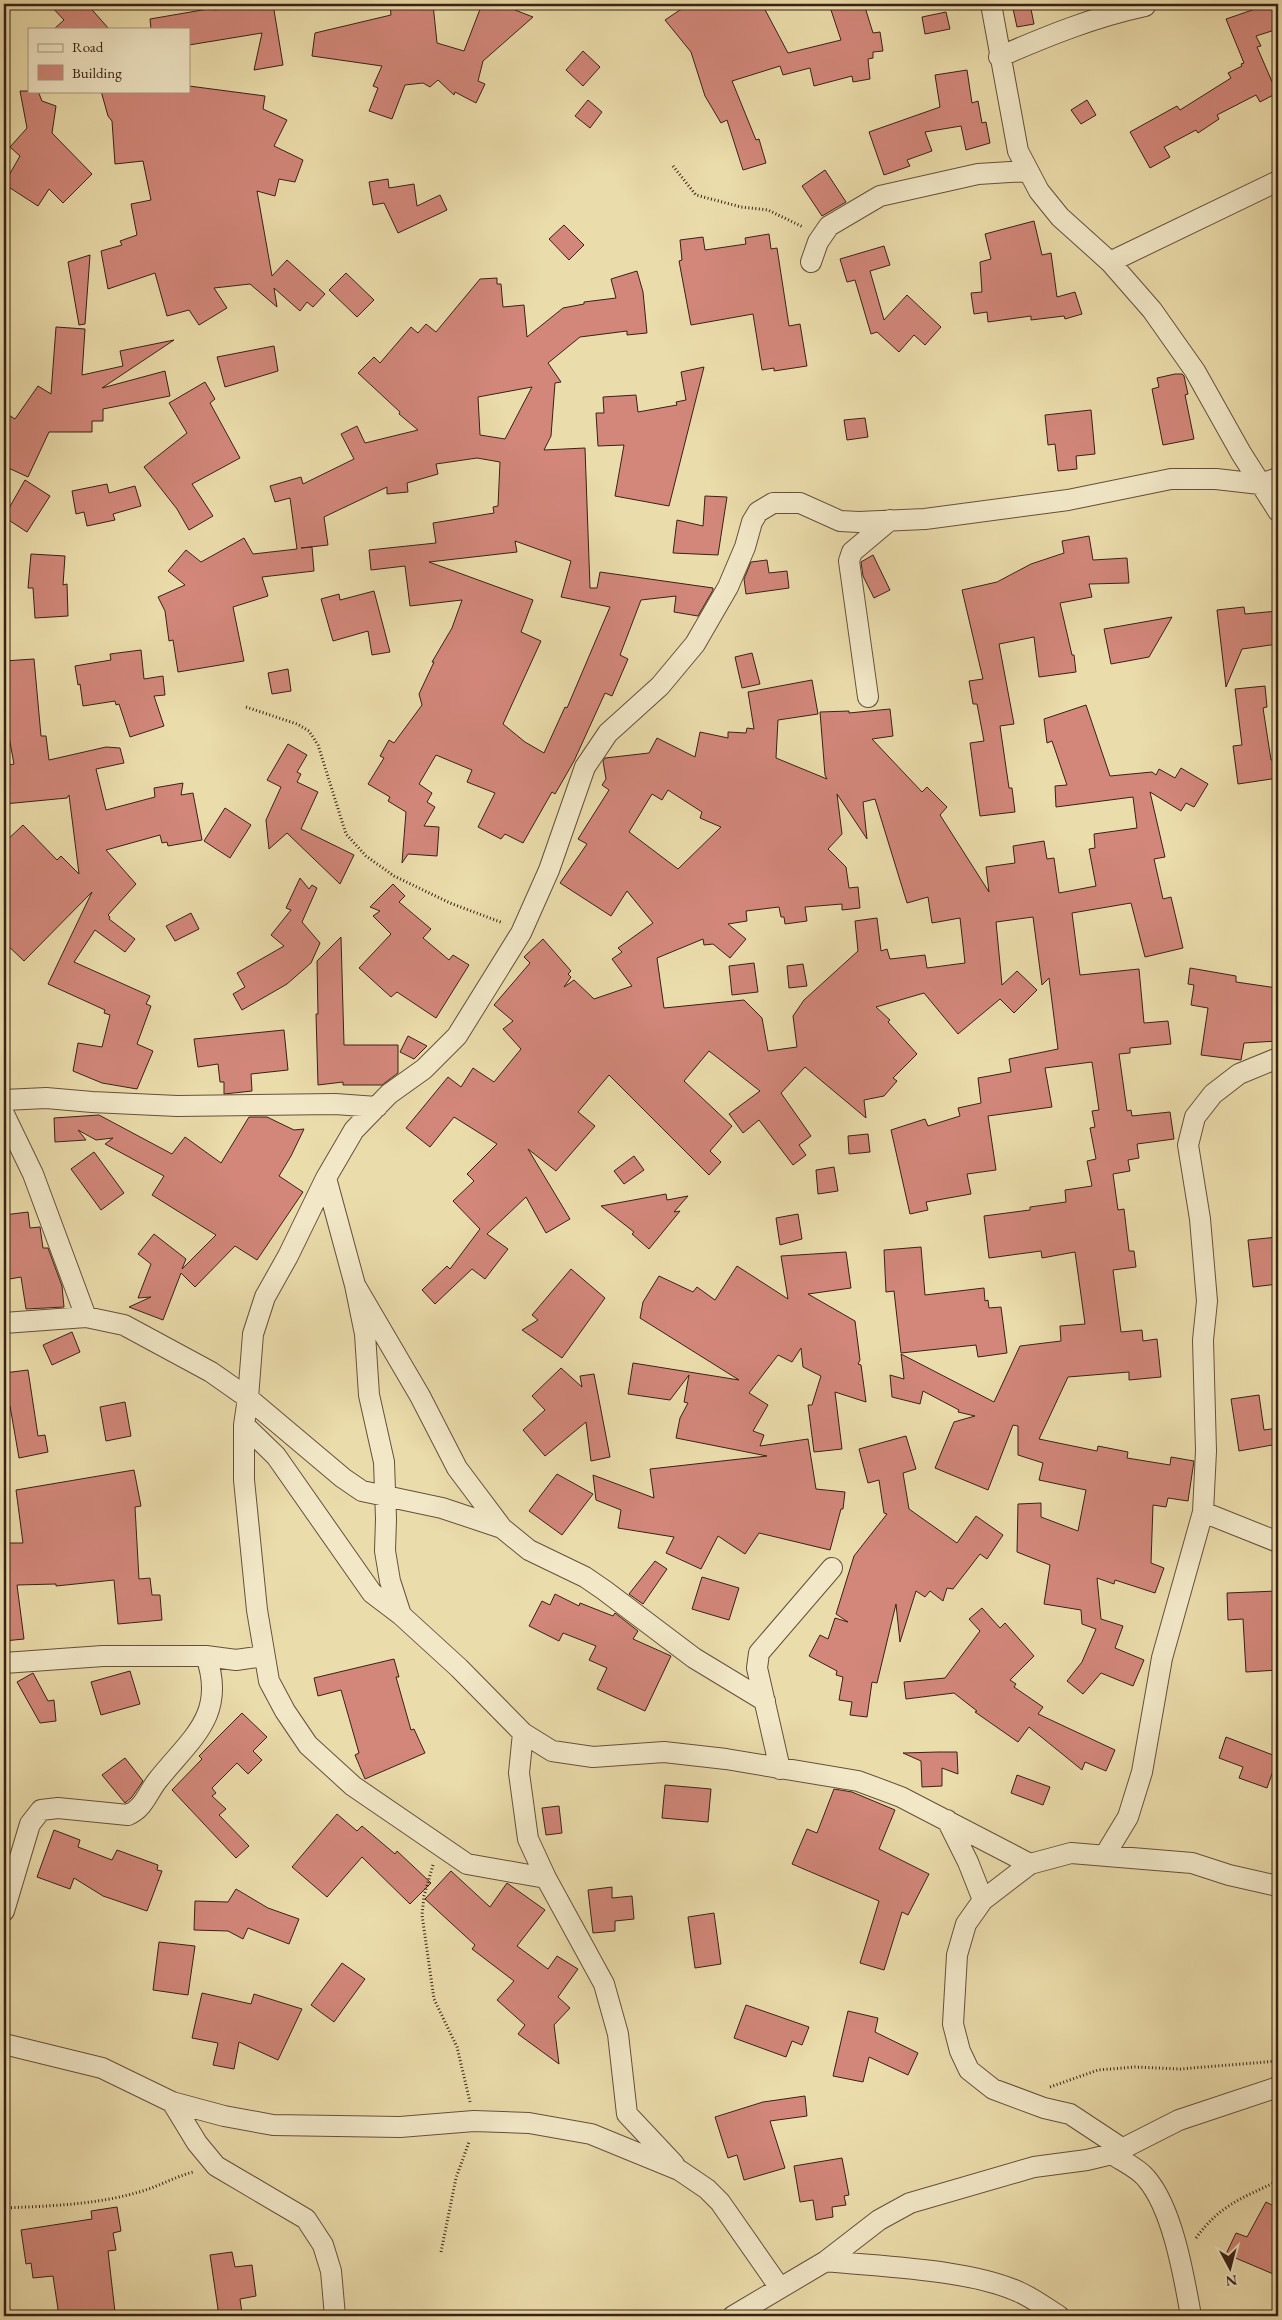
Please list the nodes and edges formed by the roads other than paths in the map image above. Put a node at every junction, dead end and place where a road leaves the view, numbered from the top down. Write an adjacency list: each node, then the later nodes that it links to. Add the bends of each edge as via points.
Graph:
1 (991, 4): 3 (street)
2 (1145, 6): 3 (street, via 1053,34)
3 (999, 57): 4 (street, via 1018,152)
4 (1028, 171): 6 (street, via 978,174 880,196 829,226 818,242); 7 (street, via 1060,217)
5 (1278, 181): 7 (street)
6 (812, 262)
7 (1110, 262): 8 (street, via 1152,310)
8 (1269, 481): 9 (street); 10 (street, via 1171,479 1068,500)
9 (1278, 511)
10 (890, 520): 11 (street, via 852,552 848,561); 14 (street, via 840,521 792,502 774,503 758,512 728,587 695,644 660,686 608,732 593,752 549,870 521,933 457,1036 424,1069)
11 (868, 696)
12 (1278, 1058): 23 (street, via 1239,1074 1214,1094 1196,1117 1188,1145 1200,1220 1207,1301 1203,1340 1206,1451)
13 (4, 1100): 14 (street, via 46,1098 177,1106)
14 (377, 1106): 16 (street, via 354,1130)
15 (4, 1114): 18 (street, via 42,1198)
16 (326, 1178): 17 (street); 20 (street, via 264,1297 252,1334)
17 (355, 1285): 22 (street, via 365,1334 369,1395 384,1462); 24 (street, via 420,1396 457,1468)
18 (86, 1317): 19 (street); 20 (street, via 124,1324 211,1372)
19 (4, 1323)
20 (248, 1398): 21 (street); 22 (street, via 343,1478 362,1491)
21 (244, 1425): 27 (street, via 276,1456 372,1593); 29 (street, via 244,1480 250,1556)
22 (386, 1497): 24 (street, via 442,1508); 27 (street, via 385,1551)
23 (1203, 1512): 25 (street); 35 (street, via 1162,1658 1142,1772 1128,1817)
24 (502, 1528): 31 (street, via 529,1550 585,1577 694,1658)
25 (1278, 1542)
26 (832, 1568): 31 (street, via 759,1653 757,1668)
27 (401, 1615): 32 (street)
28 (206, 1656): 29 (street, via 236,1660); 30 (street, via 103,1656); 40 (street, via 214,1687 209,1711 198,1735 136,1812 128,1816 58,1808 41,1810 30,1824)
29 (264, 1656): 37 (street, via 269,1681 308,1745 353,1786 467,1864)
30 (4, 1664)
31 (765, 1701): 33 (street)
32 (523, 1733): 33 (street, via 552,1751 568,1754 593,1757 664,1752); 37 (street, via 522,1808 528,1839)
33 (780, 1769): 34 (street, via 858,1781 901,1797)
34 (947, 1820): 36 (street); 39 (street)
35 (1105, 1855): 36 (street, via 1071,1853); 38 (street, via 1192,1863)
36 (1030, 1864): 39 (street)
37 (546, 1878): 45 (street, via 604,1984 618,2034 627,2114)
38 (1278, 1886)
39 (984, 1900): 44 (street, via 966,1924 957,1955 953,2024 969,2070 993,2089 1070,2114)
40 (4, 1911)
41 (4, 2044): 43 (street, via 102,2068)
42 (1278, 2087): 44 (street, via 1179,2120)
43 (172, 2102): 45 (street, via 273,2125 400,2127 474,2120 528,2123 592,2134); 48 (street, via 197,2143 216,2166 306,2219 323,2245 331,2271)
44 (1117, 2152): 46 (street, via 1034,2167 910,2204 879,2220); 51 (street, via 1145,2177 1166,2215 1182,2266)
45 (679, 2170): 47 (street, via 720,2202)
46 (826, 2261): 47 (street); 50 (street, via 994,2282 1020,2292)
47 (780, 2288): 49 (street)
48 (335, 2316)
49 (733, 2316)
50 (1059, 2316)
51 (1191, 2316)

